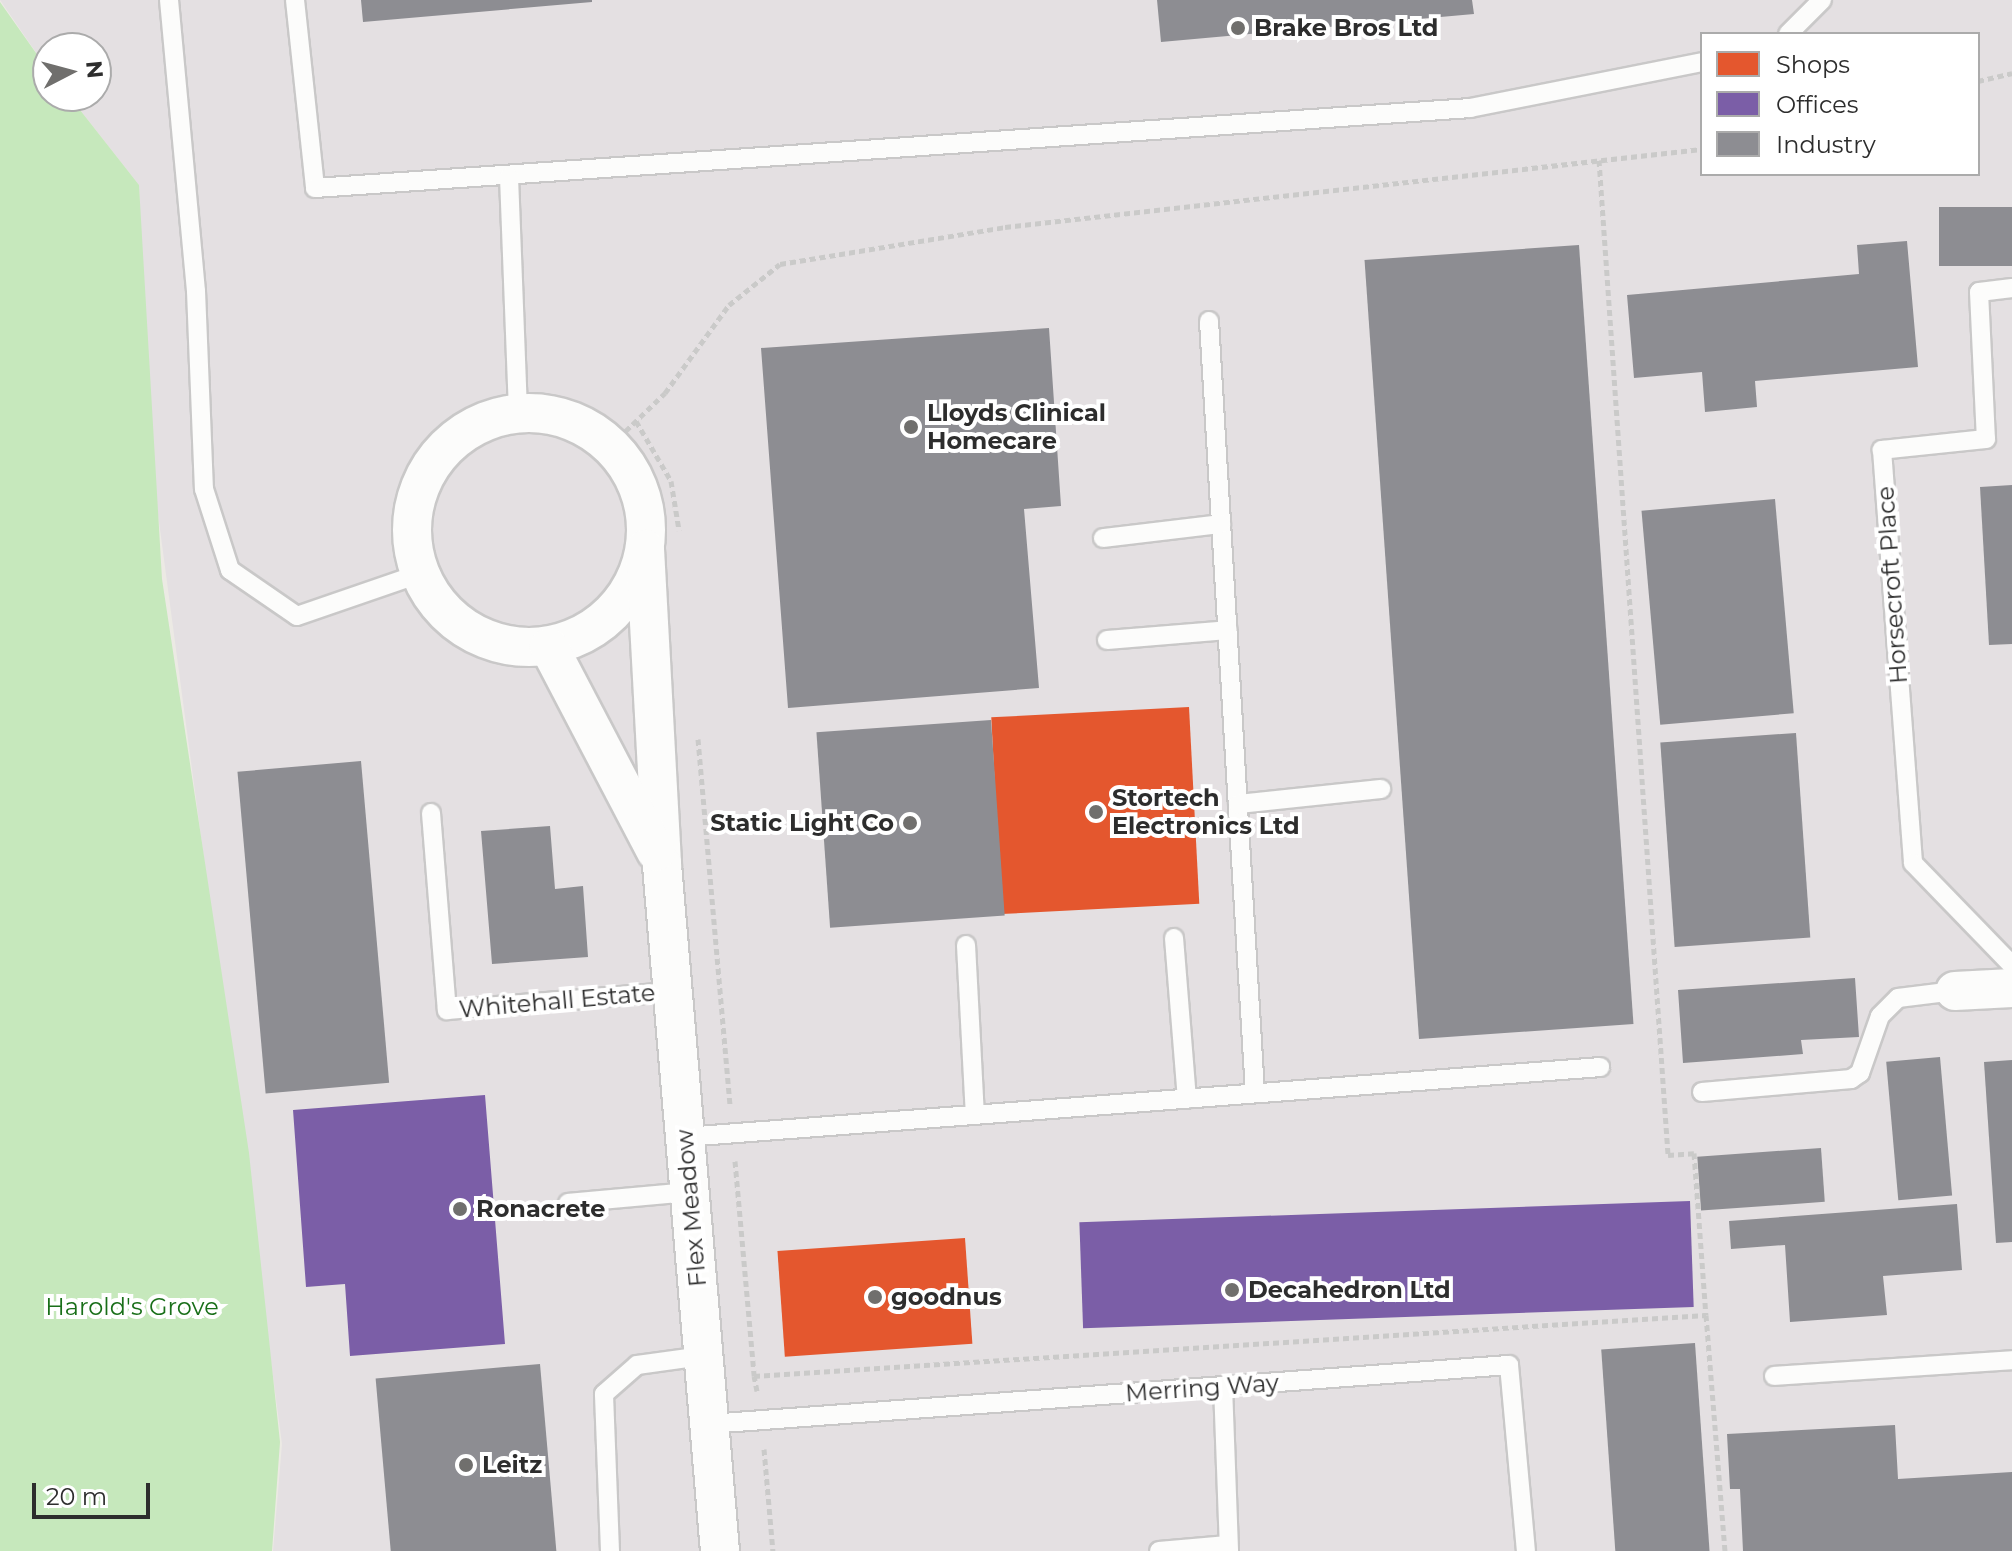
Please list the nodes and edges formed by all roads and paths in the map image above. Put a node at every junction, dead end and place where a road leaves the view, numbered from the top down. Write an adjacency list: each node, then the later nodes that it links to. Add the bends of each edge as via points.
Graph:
1 (169, 0): 18 (lane, via 196,291 204,489 230,570 297,616)
2 (295, 0): 10 (lane, via 315,188)
3 (1822, 0): 4 (lane)
4 (1790, 32)
5 (1700, 62): 10 (lane, via 1470,108)
6 (2012, 73): 7 (path)
7 (1980, 81)
8 (1700, 149): 9 (path)
9 (1599, 160): 14 (path, via 1005,227 780,264 729,305 665,393); 42 (path, via 1668,1155 1694,1153)
10 (509, 177): 13 (lane)
11 (2012, 288): 29 (lane, Horsecroft Place, via 1979,292 1986,439 1882,450 1913,863)
12 (1209, 321): 15 (lane)
13 (518, 413): 14 (street, Flex Meadow, via 551,414); 18 (street, Flex Meadow, via 482,421 452,441 428,469 414,502 411,539)
14 (624, 433): 17 (street, Flex Meadow, via 645,511); 17 (path, via 671,481)
15 (1221, 524): 16 (lane); 19 (lane)
16 (1103, 538)
17 (663, 545): 21 (street, Flex Meadow, via 613,613 584,635); 26 (street, Flex Meadow)
18 (419, 574): 21 (street, Flex Meadow, via 440,608 471,633 509,647)
19 (1228, 630): 20 (lane); 24 (lane)
20 (1107, 640)
21 (549, 647): 26 (street, Flex Meadow)
22 (697, 728): 38 (path)
23 (1381, 789): 24 (lane)
24 (1238, 804): 35 (lane)
25 (431, 813): 32 (lane, Whitehall Estate, via 447,1010)
26 (662, 865): 32 (street, Flex Meadow)
27 (1174, 938): 36 (lane)
28 (966, 945): 37 (lane)
29 (2012, 965)
30 (2012, 988): 31 (street)
31 (1955, 991): 34 (lane, via 1898,998 1880,1016 1860,1073 1851,1079)
32 (673, 992): 39 (street, Flex Meadow)
33 (1600, 1067): 35 (lane)
34 (1702, 1092)
35 (1255, 1093): 36 (lane)
36 (1187, 1098): 37 (lane)
37 (975, 1114): 38 (lane)
38 (732, 1133): 39 (lane); 45 (path)
39 (685, 1137): 40 (street, Flex Meadow)
40 (689, 1192): 41 (lane); 43 (street, Flex Meadow)
41 (568, 1203)
42 (1706, 1315)
43 (703, 1356): 48 (street, Flex Meadow); 50 (lane, via 637,1365 604,1394)
44 (2012, 1360): 46 (lane)
45 (754, 1376)
46 (1774, 1376)
47 (1223, 1386): 48 (lane, Merring Way); 49 (lane); 53 (lane, Merring Way, via 1509,1365)
48 (709, 1424): 51 (street, Flex Meadow)
49 (1229, 1548): 52 (lane)
50 (610, 1551)
51 (720, 1551)
52 (1159, 1551)
53 (1526, 1551)

